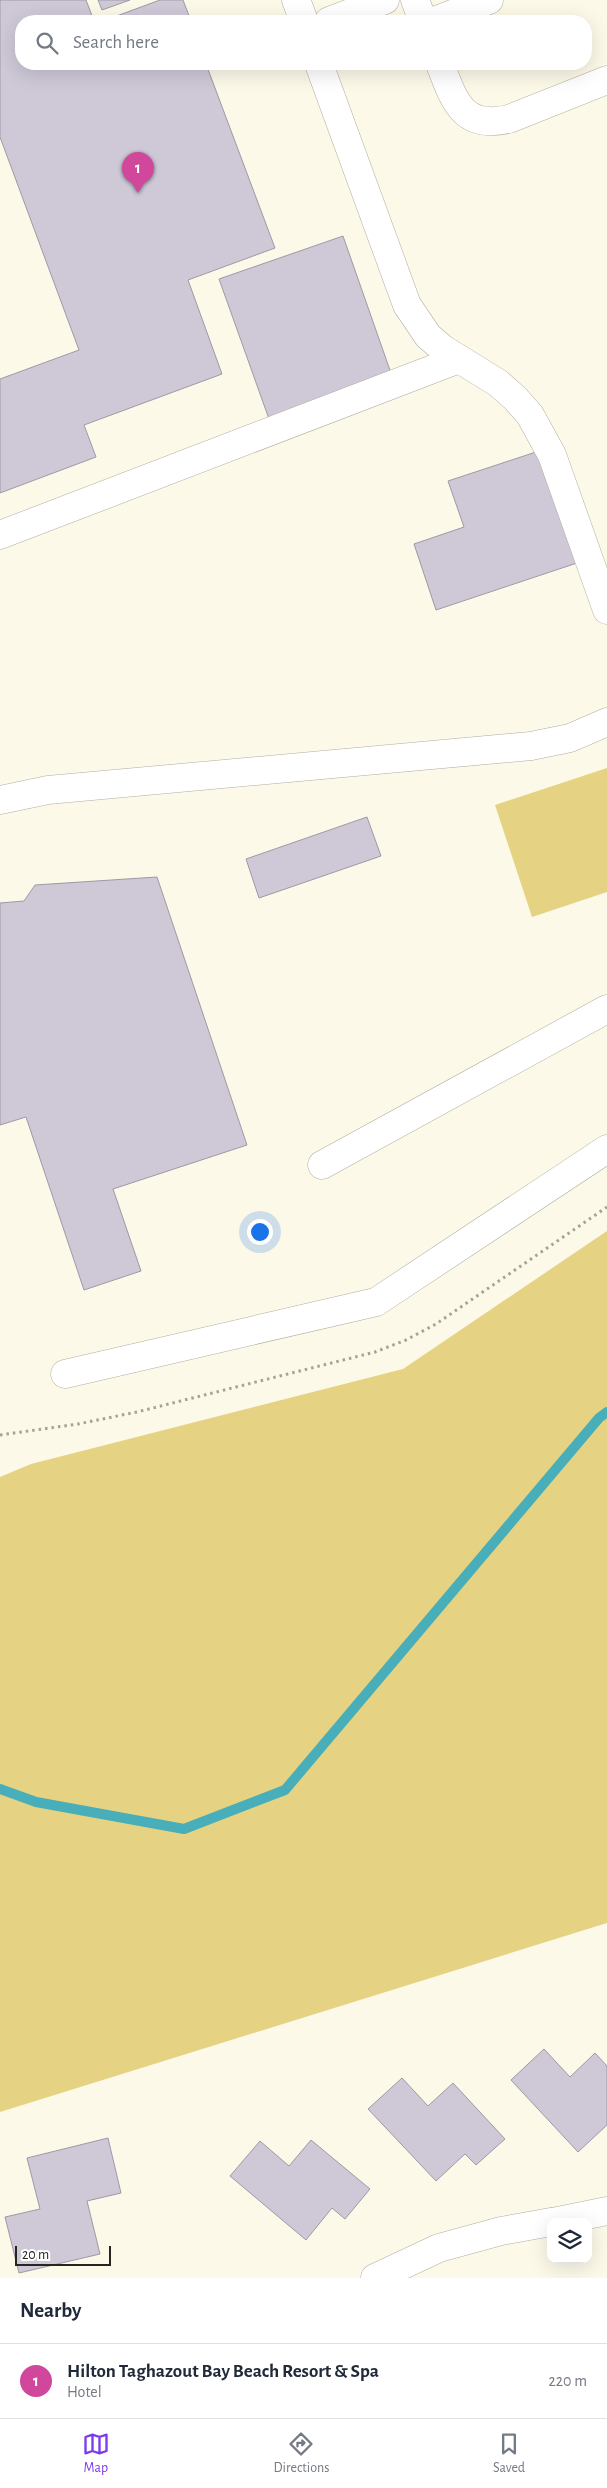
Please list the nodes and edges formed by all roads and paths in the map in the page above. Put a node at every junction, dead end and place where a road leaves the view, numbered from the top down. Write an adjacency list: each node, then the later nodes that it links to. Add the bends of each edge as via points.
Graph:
1 (296, 0): 5 (lane)
2 (385, 0): 6 (lane)
3 (415, 0): 7 (lane)
4 (489, 0): 8 (lane)
5 (302, 15)
6 (345, 15)
7 (421, 15)
8 (450, 15)
9 (323, 70): 12 (lane, via 407,305 428,336)
10 (443, 70): 11 (lane, via 458,106 469,116 495,122)
11 (607, 80)
12 (459, 359): 13 (lane); 14 (lane, via 498,383 515,398 542,434)
13 (0, 535)
14 (607, 610)
15 (607, 722): 16 (lane, via 570,738 531,746 48,790)
16 (0, 800)
17 (607, 1009): 19 (lane)
18 (607, 1149): 21 (lane, via 376,1302)
19 (322, 1165)
20 (607, 1207): 22 (path, via 436,1324 375,1352 137,1412)
21 (66, 1374)
22 (0, 1435)
23 (607, 2211): 24 (lane)
24 (572, 2218)
25 (547, 2223): 26 (lane, via 438,2248)
26 (375, 2278)

